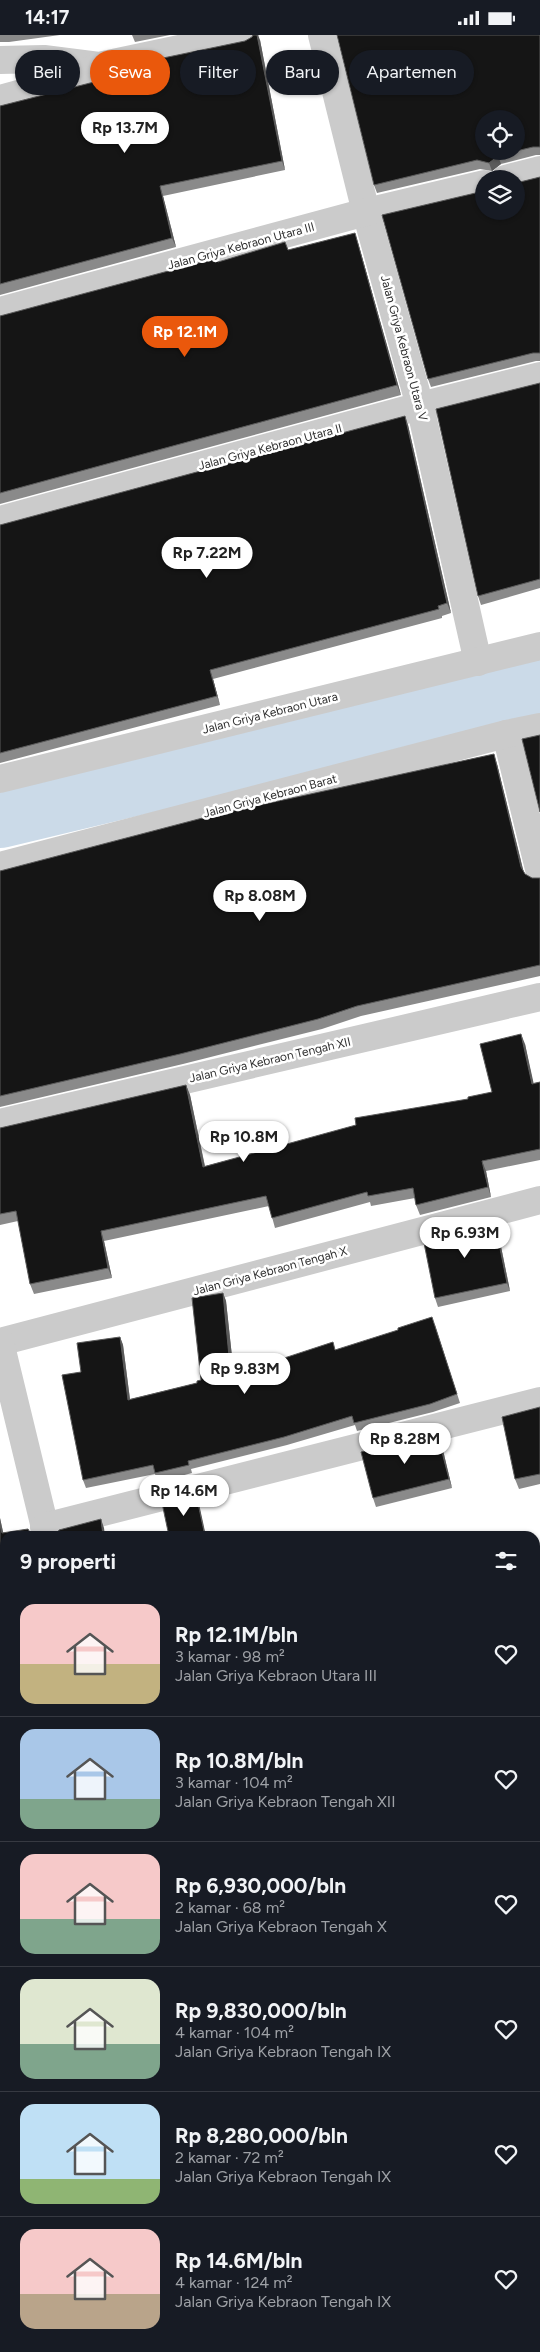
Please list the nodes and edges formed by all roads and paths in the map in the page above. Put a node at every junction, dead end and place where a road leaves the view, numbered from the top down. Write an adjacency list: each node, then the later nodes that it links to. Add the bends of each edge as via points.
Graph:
1 (245, 35): 3 (street)
2 (322, 35): 11 (street, Jalan Griya Kebraon Utara V)
3 (170, 51)
4 (0, 60): 5 (street, via 44,59)
5 (90, 65)
6 (90, 70): 7 (street, via 62,82)
7 (0, 99)
8 (540, 170): 9 (street)
9 (525, 174)
10 (475, 186): 11 (street, Jalan Griya Kebraon Utara III)
11 (366, 212): 12 (street, Jalan Griya Kebraon Utara III); 14 (street, Jalan Griya Kebraon Utara V)
12 (0, 311)
13 (540, 377): 14 (street, Jalan Griya Kebraon Utara II)
14 (420, 406): 15 (street, Jalan Griya Kebraon Utara II); 17 (street, Jalan Griya Kebraon Utara V)
15 (0, 520)
16 (540, 646): 17 (street, Jalan Griya Kebraon Utara)
17 (478, 662): 20 (street, Jalan Griya Kebraon Utara)
18 (540, 727): 19 (street, Jalan Griya Kebraon Barat)
19 (506, 734): 21 (street, Jalan Griya Kebraon Barat); 22 (street)
20 (0, 779)
21 (0, 866)
22 (540, 873)
23 (540, 997): 24 (street, Jalan Griya Kebraon Tengah XII)
24 (0, 1123)
25 (540, 1200): 26 (street, Jalan Griya Kebraon Tengah X)
26 (0, 1342): 28 (street)
27 (540, 1401): 29 (street)
28 (46, 1531)
29 (50, 1531)

